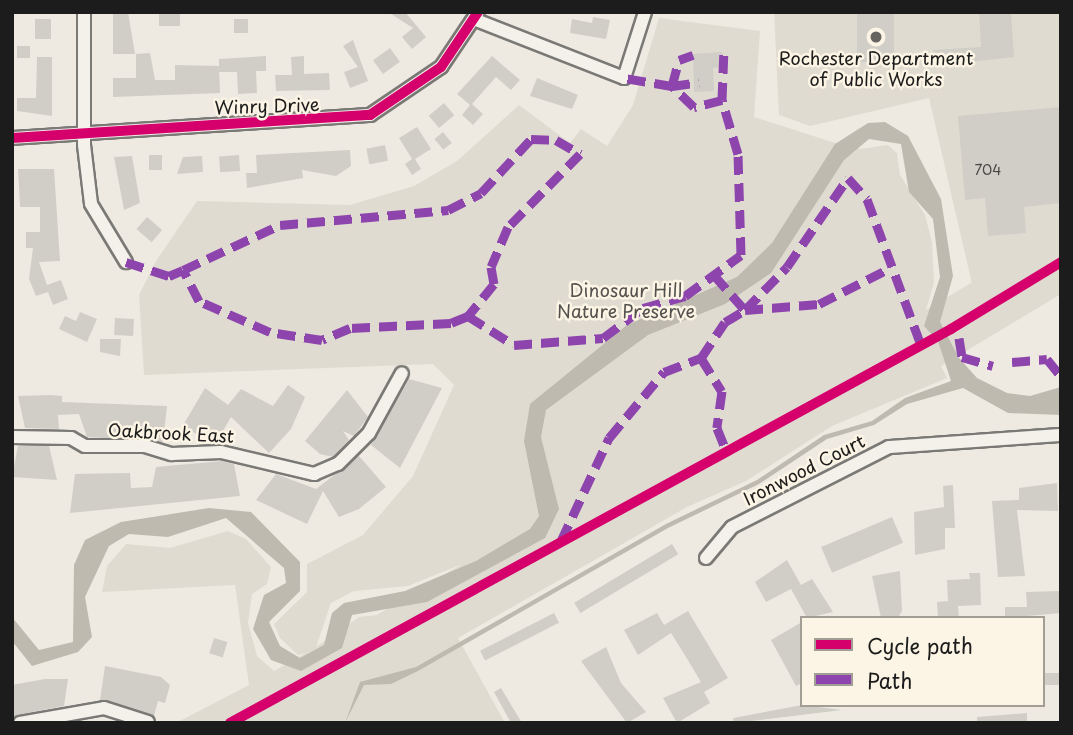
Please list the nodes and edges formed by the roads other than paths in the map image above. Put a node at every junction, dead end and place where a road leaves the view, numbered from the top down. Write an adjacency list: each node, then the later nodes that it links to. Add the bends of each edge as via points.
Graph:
1 (84, 12): 4 (street)
2 (645, 12): 3 (street, via 624,78)
3 (477, 16): 4 (street, Winry Drive, via 417,89 370,114)
4 (84, 134): 5 (street, Winry Drive); 6 (street, via 92,204)
5 (12, 138)
6 (127, 262)
7 (402, 373): 9 (street, Oakbrook East, via 369,433 338,464 314,474 222,452 172,454 145,446 85,446 62,437)
8 (1061, 435): 10 (street, Ironwood Court, via 889,447 732,527)
9 (12, 437)
10 (706, 558)
11 (148, 722): 12 (street, via 104,708)
12 (20, 723)

